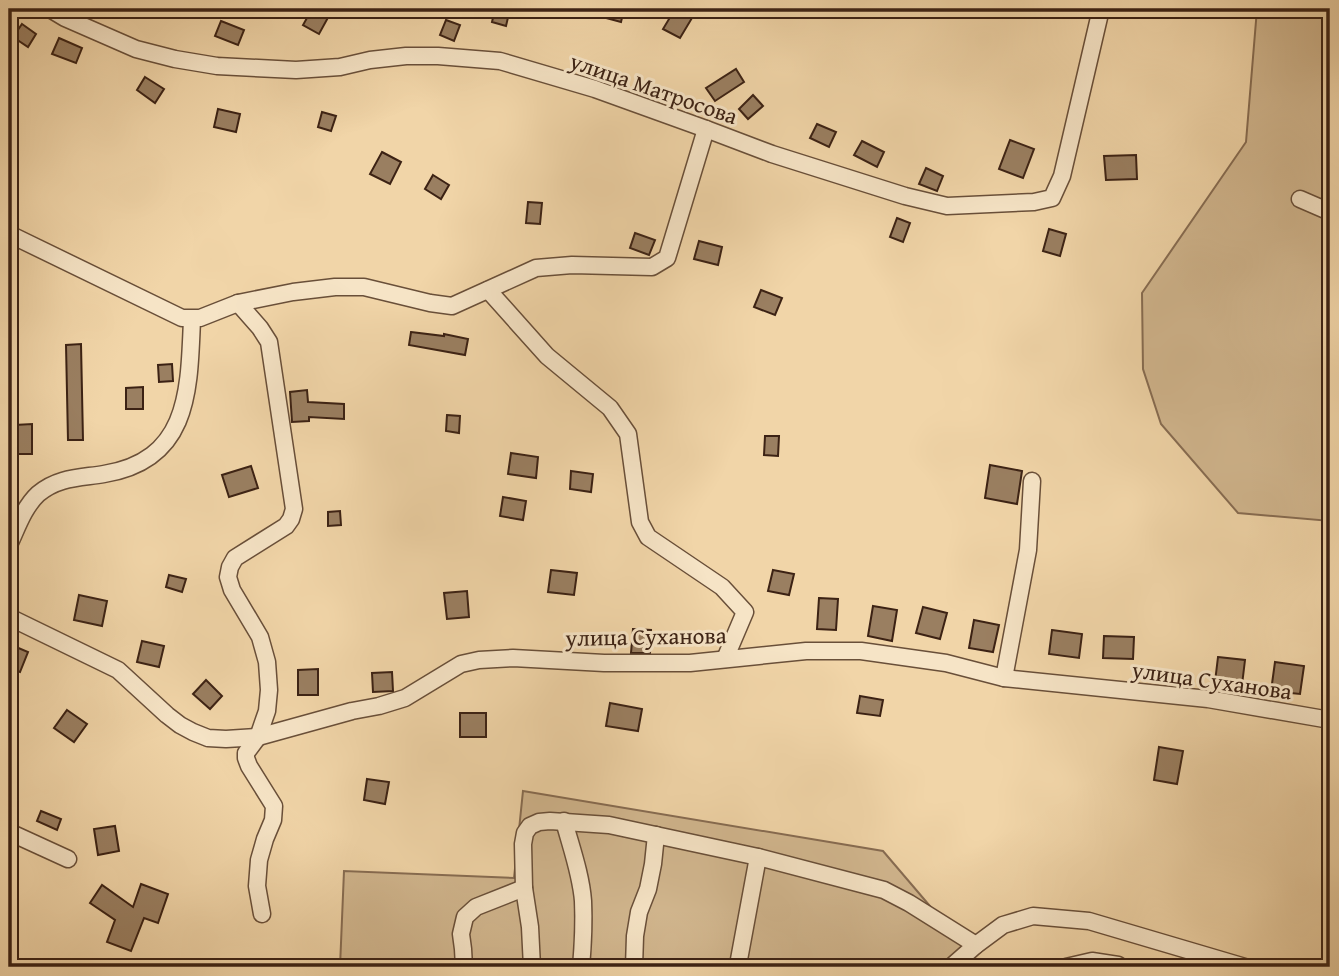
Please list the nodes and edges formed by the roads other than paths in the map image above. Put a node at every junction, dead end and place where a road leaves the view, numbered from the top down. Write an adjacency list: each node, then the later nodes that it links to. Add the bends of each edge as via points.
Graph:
1 (50, 9): 3 (street, улица Матросова, via 136,49 217,66 296,70 406,56 500,61)
2 (1101, 9): 3 (street, улица Матросова, via 1062,176 1052,198 947,206 772,154)
3 (706, 129): 7 (street, via 667,258 652,267 536,268)
4 (1300, 199): 5 (street)
5 (1330, 212)
6 (9, 234): 9 (street)
7 (488, 290): 8 (street, via 452,306 364,287 293,292); 13 (street, via 547,356 610,408 628,434 640,523 648,537 722,587 745,612)
8 (239, 303): 9 (street); 16 (street, via 269,342 294,509 286,526 235,558 228,577 260,637 267,662 267,711)
9 (192, 319): 11 (street, via 186,396 169,439 155,454 121,471 52,485 31,502)
10 (1032, 481): 14 (street, via 1028,550)
11 (9, 545)
12 (9, 617): 16 (street, улица Суханова, via 118,670 193,732 208,738)
13 (724, 659): 14 (street, улица Суханова, via 806,651 861,652 946,663); 16 (street, улица Суханова, via 690,663 479,660 461,664 405,698)
14 (1004, 678): 15 (street, улица Суханова, via 1208,699)
15 (1330, 720)
16 (258, 737): 23 (street, via 246,758 274,806 259,860)
17 (564, 821): 19 (street); 22 (street, via 538,822 525,833); 27 (street, via 583,900)
18 (9, 832): 21 (street)
19 (656, 835): 20 (street); 28 (street, via 651,877 635,936)
20 (758, 857): 24 (street, via 884,890); 29 (street)
21 (68, 859)
22 (524, 888): 25 (street, via 476,907 465,918 461,934); 26 (street)
23 (262, 914)
24 (975, 945): 30 (street); 33 (street, via 1003,925 1033,916 1088,921)
25 (464, 967)
26 (532, 967)
27 (581, 967)
28 (634, 967)
29 (736, 967)
30 (951, 967)
31 (1066, 967): 32 (street, via 1092,961)
32 (1121, 967)
33 (1245, 967)

